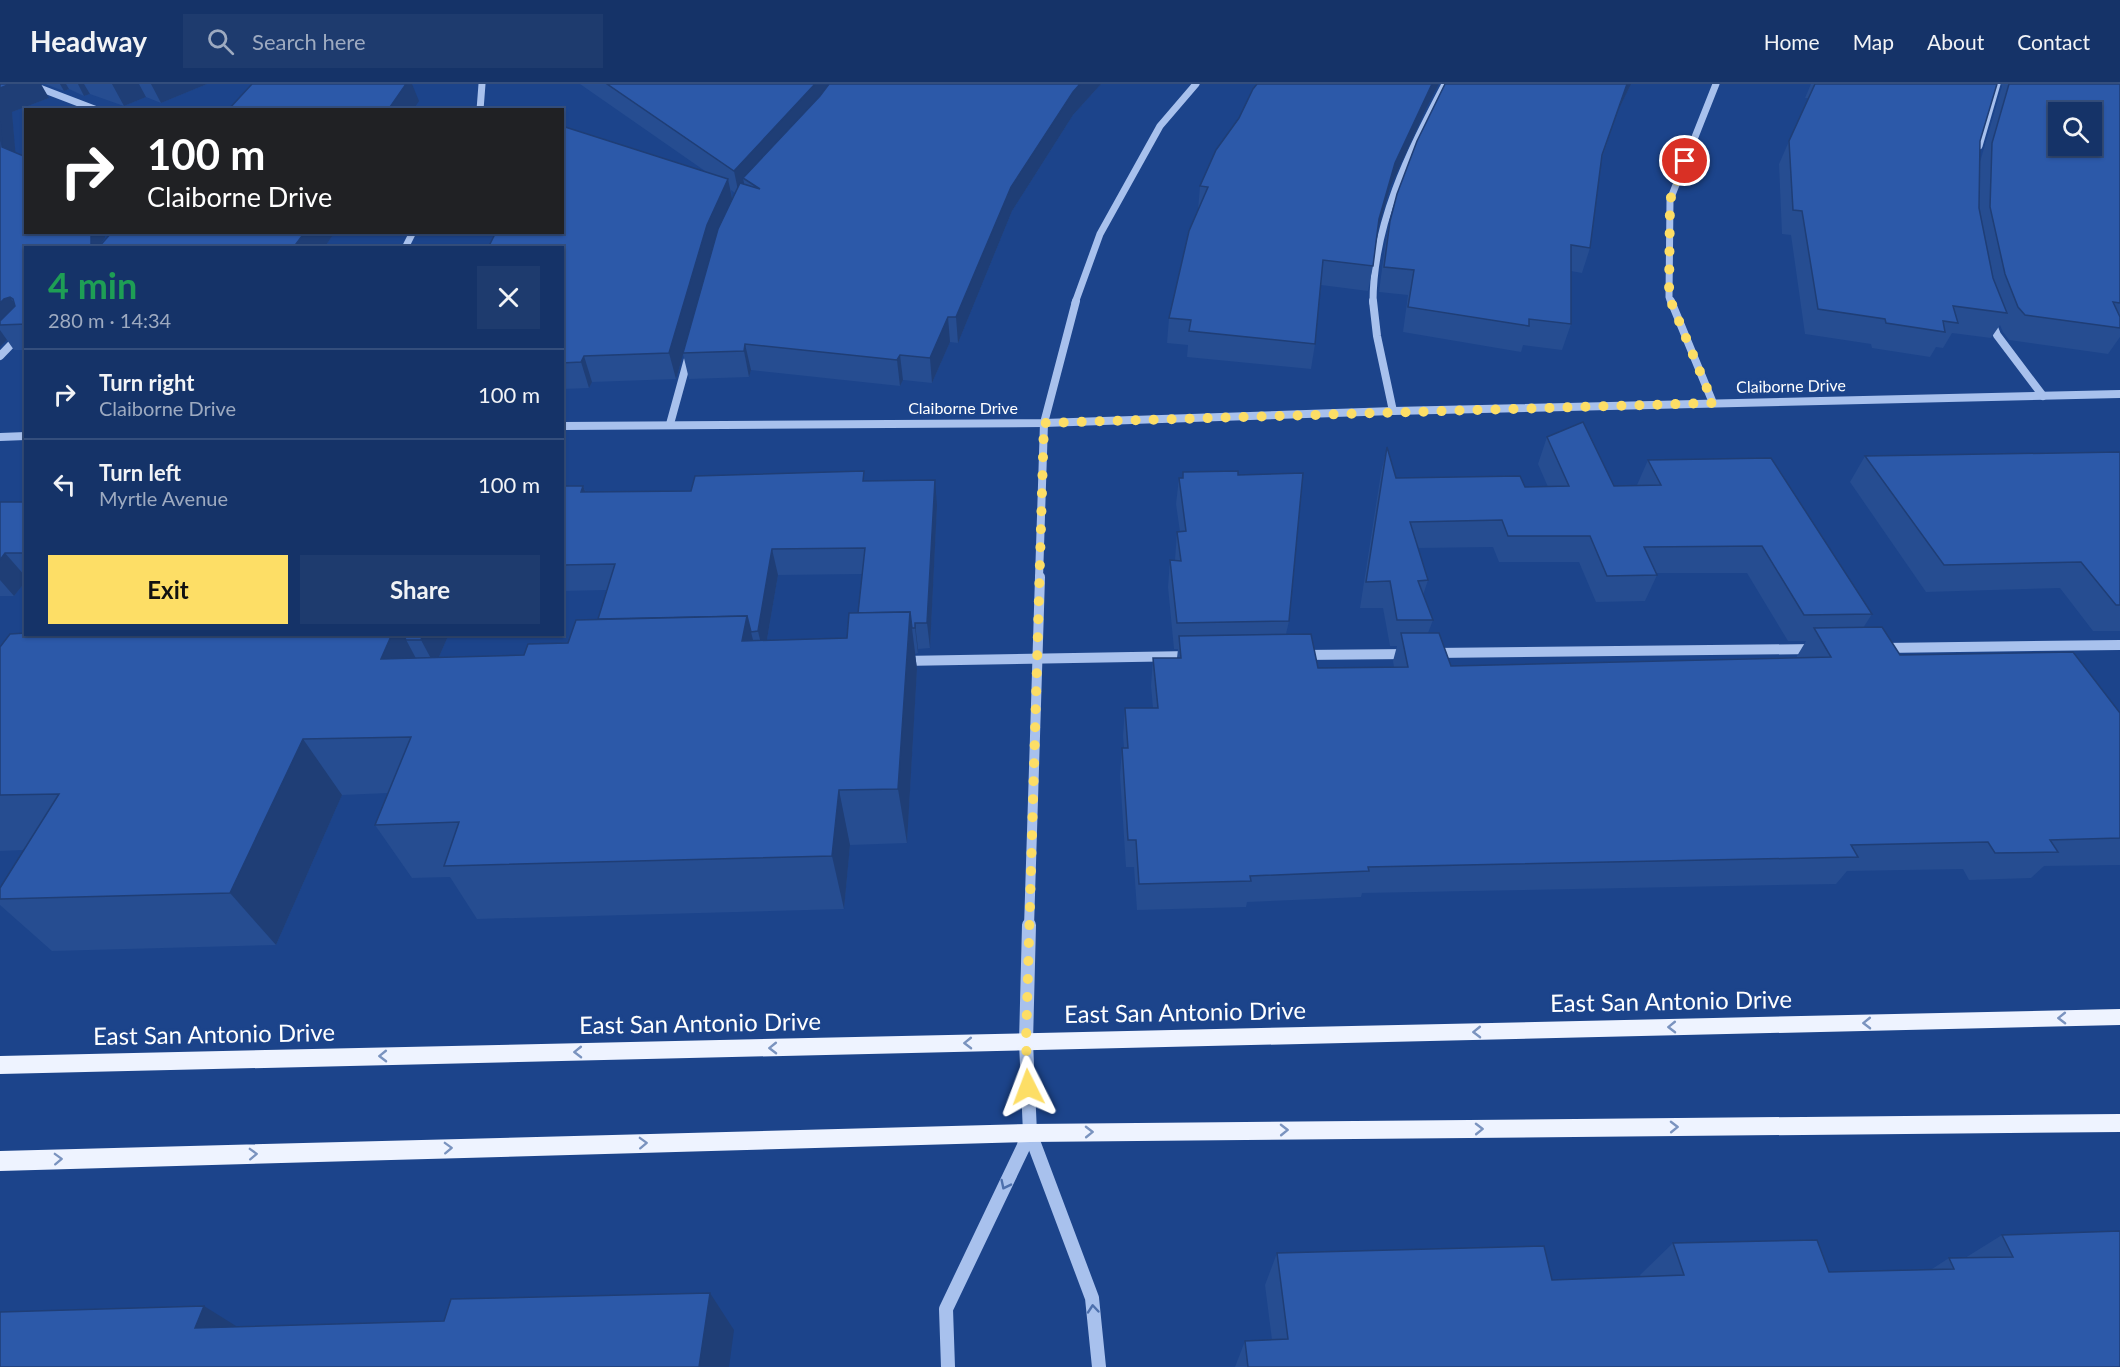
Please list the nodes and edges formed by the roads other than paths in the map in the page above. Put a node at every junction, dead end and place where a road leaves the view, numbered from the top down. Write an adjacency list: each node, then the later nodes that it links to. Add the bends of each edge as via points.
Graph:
1 (29, 84): 7 (street)
2 (482, 84): 8 (street)
3 (1196, 84): 18 (street, via 1160,126 1100,234 1071,314)
4 (1445, 84): 17 (street, via 1404,162 1376,246 1373,312)
5 (1716, 84): 16 (street, via 1670,200 1669,275 1669,297)
6 (1997, 84): 9 (street)
7 (92, 108)
8 (480, 108)
9 (1976, 156)
10 (1989, 313): 15 (street, via 1997,334)
11 (24, 331): 13 (street)
12 (692, 347): 19 (street)
13 (0, 356)
14 (2120, 394): 15 (street, Claiborne Drive)
15 (2043, 396): 16 (street, Claiborne Drive)
16 (1713, 403): 17 (street, Claiborne Drive)
17 (1394, 411): 18 (street, Claiborne Drive)
18 (1044, 423): 19 (street, Claiborne Drive); 28 (street)
19 (670, 424): 20 (street, Claiborne Drive)
20 (564, 426)
21 (24, 436): 22 (street)
22 (0, 437)
23 (2120, 645): 25 (street)
24 (1822, 648): 26 (street)
25 (1870, 648)
26 (1287, 655)
27 (1204, 656): 28 (street)
28 (1037, 658): 29 (street); 31 (street)
29 (894, 662)
30 (2120, 1017): 31 (main road, East San Antonio Drive, one-way to 31)
31 (1026, 1042): 32 (main road, East San Antonio Drive, one-way to 32); 34 (street)
32 (0, 1065)
33 (2120, 1123): 34 (main road, one-way to 33)
34 (1030, 1132): 35 (main road, one-way to 34); 36 (street, one-way to 36, via 946,1309); 37 (street, one-way to 34, via 1092,1298)
35 (0, 1161)
36 (948, 1367)
37 (1099, 1367)

